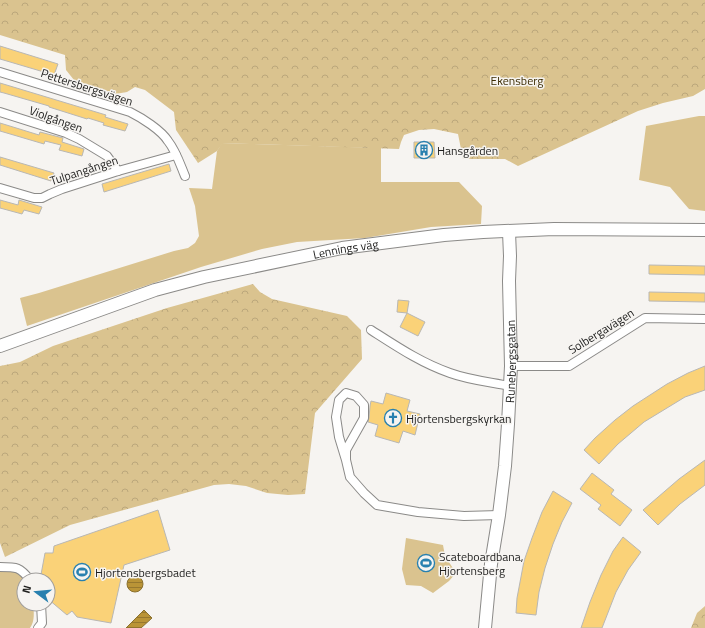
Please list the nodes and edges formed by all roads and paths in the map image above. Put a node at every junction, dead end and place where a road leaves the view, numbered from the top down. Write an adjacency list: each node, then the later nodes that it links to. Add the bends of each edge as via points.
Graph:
1 (0, 72): 3 (street, Pettersbergsvägen, via 130,112 160,132)
2 (0, 112): 4 (street, Violgången, via 80,139 107,156)
3 (176, 155): 4 (street, Tulpangången); 5 (street, Pettersbergsvägen)
4 (118, 171): 6 (street, Tulpangången, via 42,198)
5 (185, 176)
6 (0, 188)
7 (705, 230): 8 (main road, Lennings väg, via 554,229)
8 (509, 232): 11 (main road, Lennings väg, via 444,235 342,248 204,277 155,290); 12 (main road, Runebergsgatan)
9 (705, 319): 12 (street, Solbergavägen, via 645,318 569,366)
10 (371, 330): 13 (street, via 425,362 450,373)
11 (0, 346)
12 (511, 366): 13 (main road, Runebergsgatan)
13 (510, 386): 15 (main road, Runebergsgatan, via 506,459)
14 (346, 460): 14 (street, via 346,450 364,418 364,406 356,396 346,393 340,400 336,417); 15 (street, via 350,477 377,505 418,512)
15 (499, 515): 20 (main road, Runebergsgatan)
16 (0, 567): 17 (street, via 11,567)
17 (24, 572)
18 (41, 612): 19 (street, via 42,622)
19 (38, 628)
20 (484, 628)

